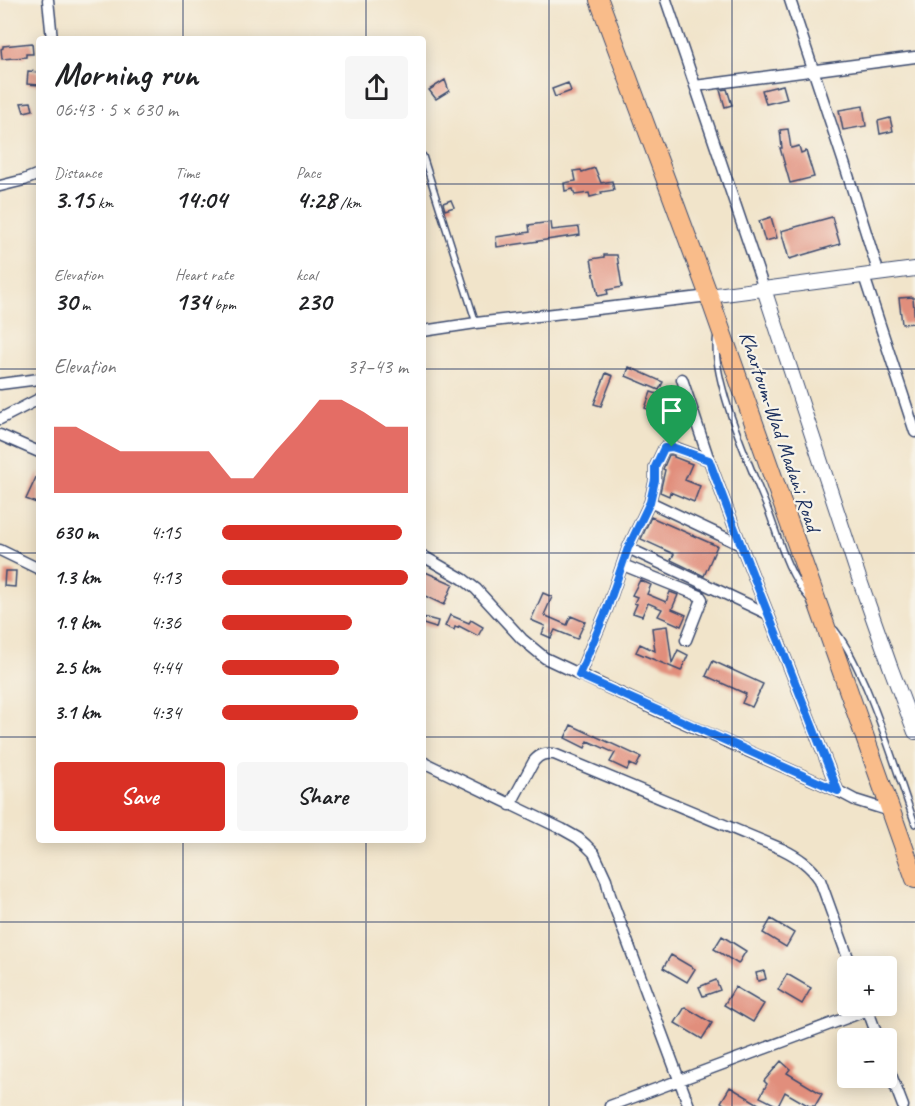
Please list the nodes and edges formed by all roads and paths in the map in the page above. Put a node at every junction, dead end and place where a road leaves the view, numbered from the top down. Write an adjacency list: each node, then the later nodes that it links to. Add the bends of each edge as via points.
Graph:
1 (48, 0): 5 (street)
2 (599, 0): 16 (highway, Khartoum-Wad Madani Road)
3 (666, 0): 8 (street)
4 (790, 0): 7 (street)
5 (52, 36)
6 (915, 57): 7 (street)
7 (813, 69): 8 (street); 13 (street)
8 (695, 86): 15 (street)
9 (426, 165): 17 (lane)
10 (36, 175): 11 (street)
11 (0, 186)
12 (915, 269): 13 (street)
13 (879, 274): 14 (street)
14 (864, 276): 15 (street); 24 (street)
15 (764, 289): 16 (street); 39 (street, via 859,578)
16 (709, 296): 17 (street); 35 (highway, Khartoum-Wad Madani Road)
17 (476, 323): 18 (street)
18 (426, 331)
19 (682, 379): 27 (street)
20 (36, 380): 21 (street)
21 (0, 384)
22 (36, 401): 23 (street)
23 (0, 419)
24 (915, 432)
25 (0, 435): 26 (street)
26 (36, 451)
27 (709, 460): 28 (street, via 677,448 664,448 655,467); 29 (street)
28 (650, 502): 29 (street); 30 (street)
29 (741, 545): 36 (street)
30 (628, 548): 33 (street); 36 (street)
31 (0, 549): 34 (street)
32 (426, 558): 38 (street, via 476,589 537,652)
33 (623, 565): 37 (street, via 700,596); 38 (street)
34 (36, 567)
35 (819, 610): 43 (highway, Khartoum-Wad Madani Road); 44 (lane, via 843,640 858,669)
36 (768, 614): 41 (street)
37 (686, 640)
38 (579, 675): 41 (street)
39 (915, 732)
40 (426, 763): 42 (street)
41 (838, 791): 43 (street)
42 (510, 805): 46 (street, via 534,760 539,755 554,754 782,849 802,860 820,880); 48 (street, via 578,838 594,853)
43 (890, 811): 45 (highway, Khartoum-Wad Madani Road)
44 (915, 824)
45 (915, 879)
46 (847, 956)
47 (846, 1016): 48 (street)
48 (679, 1080): 50 (street); 51 (street)
49 (896, 1088): 52 (street)
50 (610, 1106)
51 (689, 1106)
52 (903, 1106)

